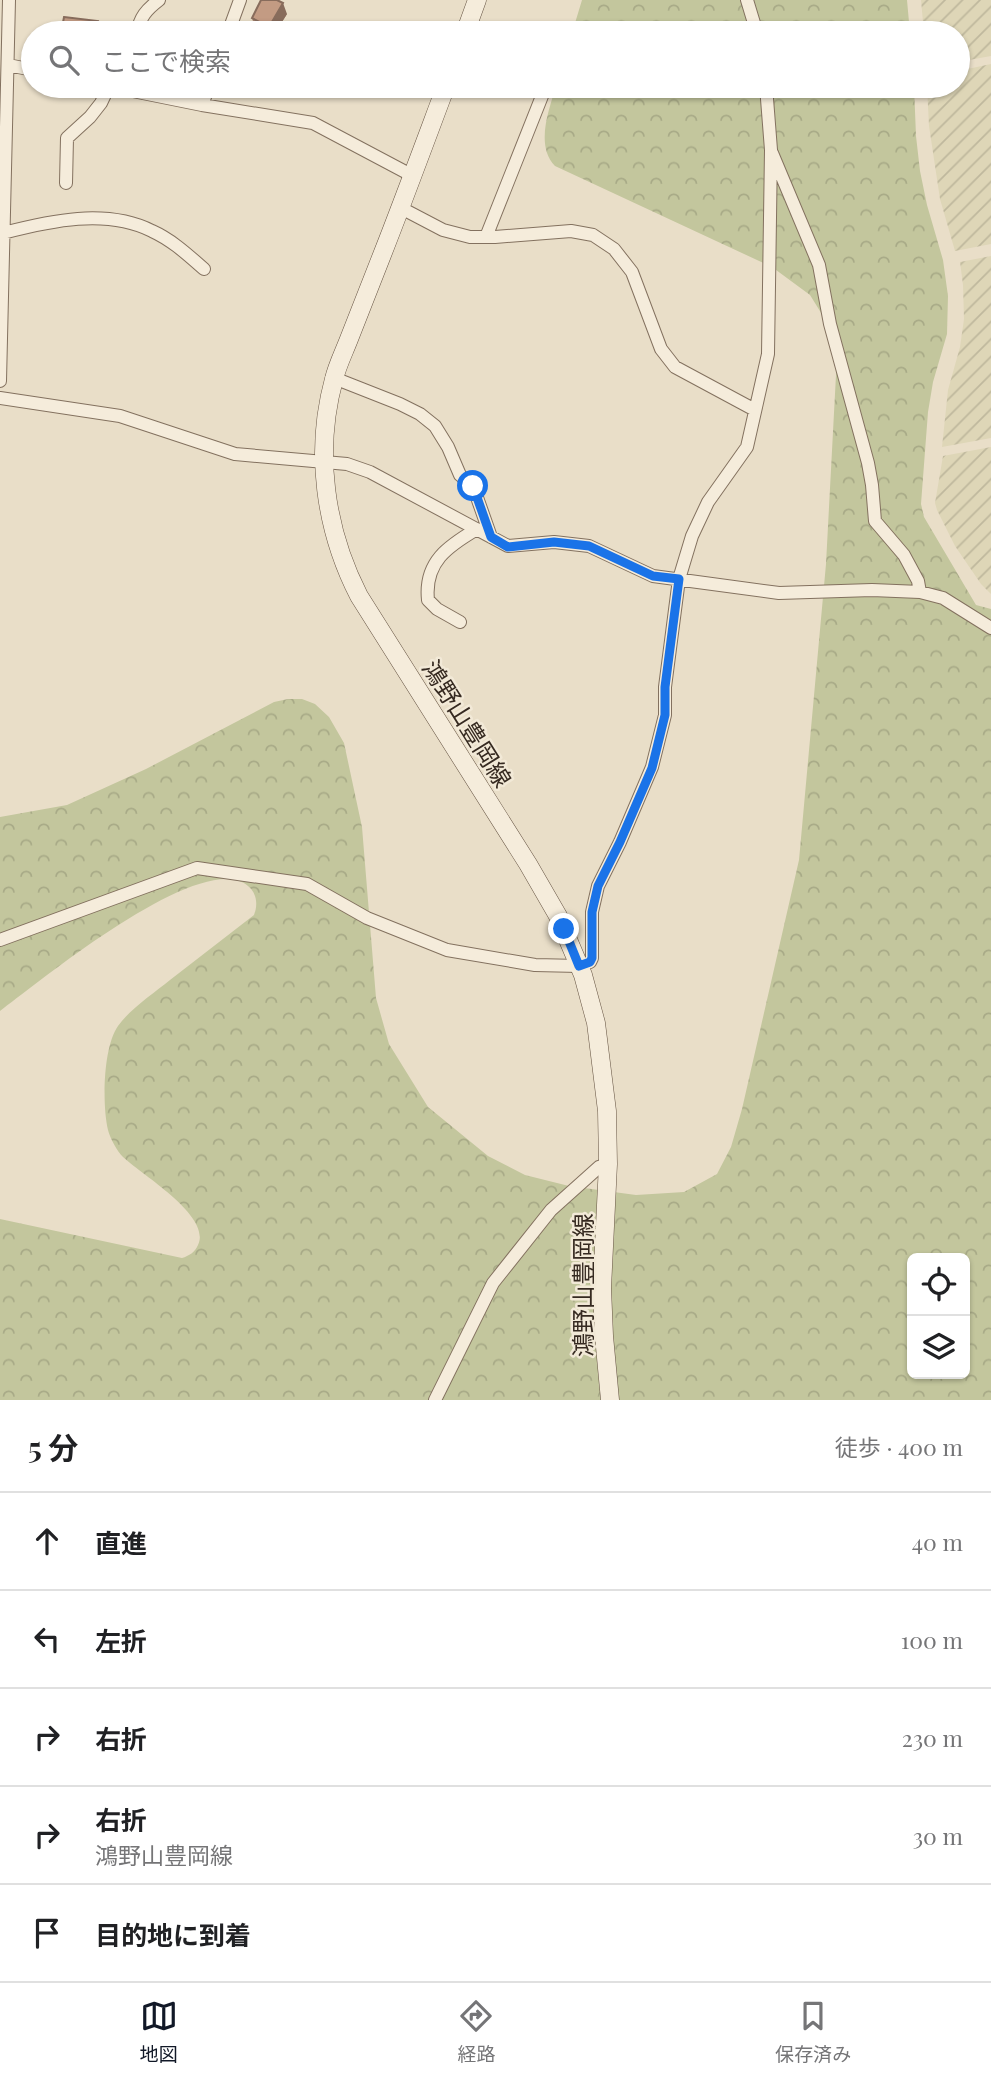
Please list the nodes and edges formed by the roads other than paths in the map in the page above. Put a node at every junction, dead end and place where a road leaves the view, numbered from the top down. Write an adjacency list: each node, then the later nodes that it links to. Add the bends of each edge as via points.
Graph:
1 (9, 0): 10 (street)
2 (159, 0): 6 (street)
3 (240, 0): 7 (street)
4 (477, 0): 8 (main road)
5 (747, 0): 9 (street)
6 (140, 21)
7 (232, 21)
8 (469, 21)
9 (753, 21)
10 (8, 65): 11 (street); 12 (street)
11 (21, 68)
12 (3, 90): 24 (street)
13 (103, 98): 22 (street, via 67,138)
14 (171, 98): 19 (street)
15 (205, 98): 19 (street)
16 (442, 98): 21 (main road, 鴻野山豊岡線)
17 (540, 98): 25 (street)
18 (767, 98): 20 (street)
19 (202, 105): 21 (street, via 313,123)
20 (771, 150): 30 (street, via 768,354); 35 (street, via 819,265 870,474 874,521 904,555)
21 (413, 176): 23 (main road, 鴻野山豊岡線)
22 (66, 183)
23 (401, 208): 25 (street, via 443,230); 27 (main road, 鴻野山豊岡線)
24 (3, 233): 26 (street, via 43,223 109,219 151,230); 28 (street)
25 (486, 237): 30 (street, via 571,231 593,235 614,249 632,272 661,349 676,367)
26 (204, 269)
27 (334, 378): 31 (main road, 鴻野山豊岡線); 33 (street, via 400,404 435,426 460,475 473,486)
28 (0, 381)
29 (0, 398): 31 (street, via 120,416 235,454)
30 (755, 410): 34 (street, via 747,447 708,502)
31 (323, 461): 32 (street, via 370,472); 39 (main road, 鴻野山豊岡線, via 333,531 354,586 528,864 558,916)
32 (477, 529): 33 (street); 36 (street, via 450,545 429,574 428,600)
33 (491, 537): 34 (street, via 508,547 554,542 589,546 653,576)
34 (679, 579): 35 (street, via 779,593); 39 (street, via 665,715 652,768 598,886 592,912 592,958)
35 (920, 592): 37 (street, via 943,598)
36 (460, 622)
37 (991, 628)
38 (0, 940): 39 (street, via 197,868 307,884 367,918 447,950 535,965)
39 (579, 966): 40 (main road, 鴻野山豊岡線, via 599,1042)
40 (608, 1164): 41 (street, via 551,1210 514,1253 493,1283); 42 (main road, 鴻野山豊岡線, via 602,1288)
41 (435, 1400)
42 (610, 1400)

